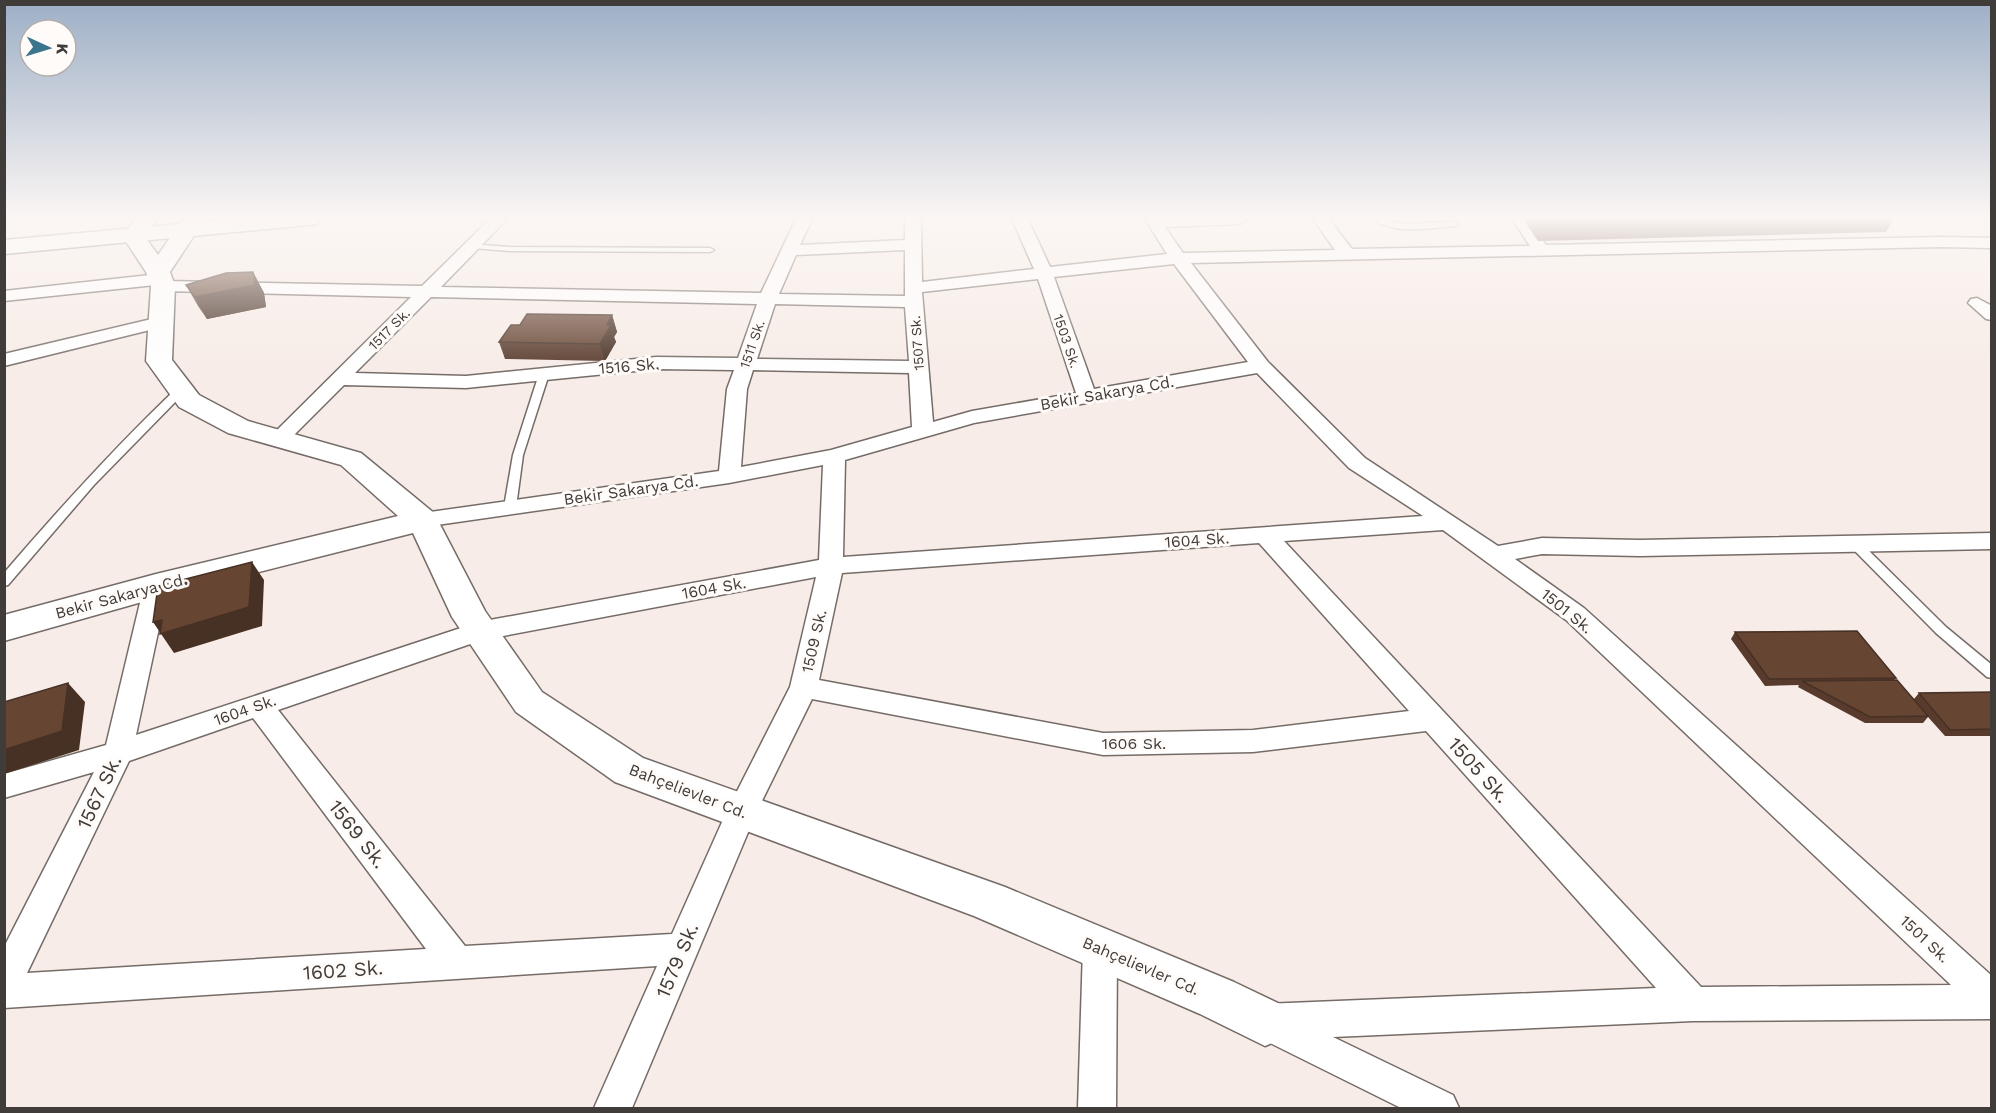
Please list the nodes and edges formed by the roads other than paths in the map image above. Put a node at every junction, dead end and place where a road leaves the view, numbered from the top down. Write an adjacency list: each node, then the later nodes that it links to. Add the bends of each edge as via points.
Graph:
1 (157, 271): 9 (main road)
2 (164, 271): 9 (main road)
3 (447, 271): 10 (street, 1517 Sk.)
4 (781, 271): 13 (street, 1511 Sk.)
5 (914, 271): 11 (street, 1507 Sk.)
6 (1063, 271): 8 (street)
7 (1189, 271): 19 (street, 1501 Sk.)
8 (1044, 273): 11 (street); 24 (street, 1503 Sk.)
9 (160, 279): 10 (street); 12 (street); 16 (main road, Bahçelievler Cd.)
10 (427, 291): 13 (street); 22 (street, 1517 Sk.)
11 (914, 295): 13 (street); 20 (street, 1507 Sk.)
12 (4, 296)
13 (768, 298): 18 (street, 1511 Sk.)
14 (1984, 303): 15 (street)
15 (1992, 315)
16 (160, 322): 17 (street); 23 (main road, Bahçelievler Cd., via 159,360)
17 (4, 360)
18 (746, 362): 20 (street, 1516 Sk.); 21 (street, 1516 Sk., via 656,363); 28 (street, 1511 Sk., via 737,389)
19 (1261, 366): 24 (street, Bekir Sakarya Cd.); 31 (street, 1501 Sk., via 1357,463)
20 (919, 367): 25 (street, 1507 Sk.)
21 (544, 374): 22 (street, 1516 Sk., via 466,382); 29 (lane, via 518,455)
22 (339, 379): 26 (street, 1517 Sk.)
23 (181, 390): 26 (main road, Bahçelievler Cd., via 189,401 238,427); 37 (lane, via 138,431)
24 (1087, 397): 25 (street, Bekir Sakarya Cd., via 972,417)
25 (923, 431): 27 (street, Bekir Sakarya Cd.)
26 (279, 439): 30 (main road, Bahçelievler Cd., via 351,459)
27 (834, 456): 28 (street, Bekir Sakarya Cd.); 36 (street, 1509 Sk.)
28 (729, 476): 29 (street, Bekir Sakarya Cd.)
29 (510, 507): 30 (street, Bekir Sakarya Cd.)
30 (423, 520): 38 (main road, Bekir Sakarya Cd.); 40 (main road, Bahçelievler Cd.)
31 (1448, 522): 32 (street, 1604 Sk.); 35 (street, 1501 Sk.)
32 (1265, 535): 36 (street, 1604 Sk.); 44 (street, 1505 Sk.)
33 (1992, 540): 34 (street)
34 (1854, 543): 35 (street, via 1542,546); 41 (lane, via 1941,630)
35 (1494, 555): 53 (street, 1501 Sk., via 1575,614)
36 (831, 567): 40 (street, 1604 Sk.); 42 (street, 1509 Sk.)
37 (4, 582)
38 (156, 586): 39 (main road, Bekir Sakarya Cd.); 45 (street, 1567 Sk.)
39 (4, 628)
40 (479, 631): 43 (street, 1604 Sk.); 47 (main road, Bahçelievler Cd., via 529,702 610,758 629,770)
41 (1992, 673)
42 (804, 687): 44 (street, 1606 Sk., via 1103,744 1253,741); 47 (street, 1509 Sk.)
43 (259, 705): 45 (street, 1604 Sk.); 50 (street, 1569 Sk.)
44 (1433, 719): 54 (street, 1505 Sk.)
45 (118, 753): 46 (street, 1604 Sk.); 51 (street, 1567 Sk.)
46 (4, 786)
47 (742, 811): 48 (street, 1579 Sk.); 49 (main road, Bahçelievler Cd., via 988,901)
48 (682, 948): 50 (street, 1602 Sk.); 57 (street, 1579 Sk.)
49 (1100, 948): 55 (main road, Bahçelievler Cd.); 58 (street)
50 (457, 963): 52 (street, 1602 Sk.)
51 (4, 984)
52 (4, 991)
53 (1992, 1001): 54 (street)
54 (1693, 1004): 55 (street)
55 (1264, 1022): 56 (street)
56 (1428, 1105)
57 (613, 1108)
58 (1097, 1108)

